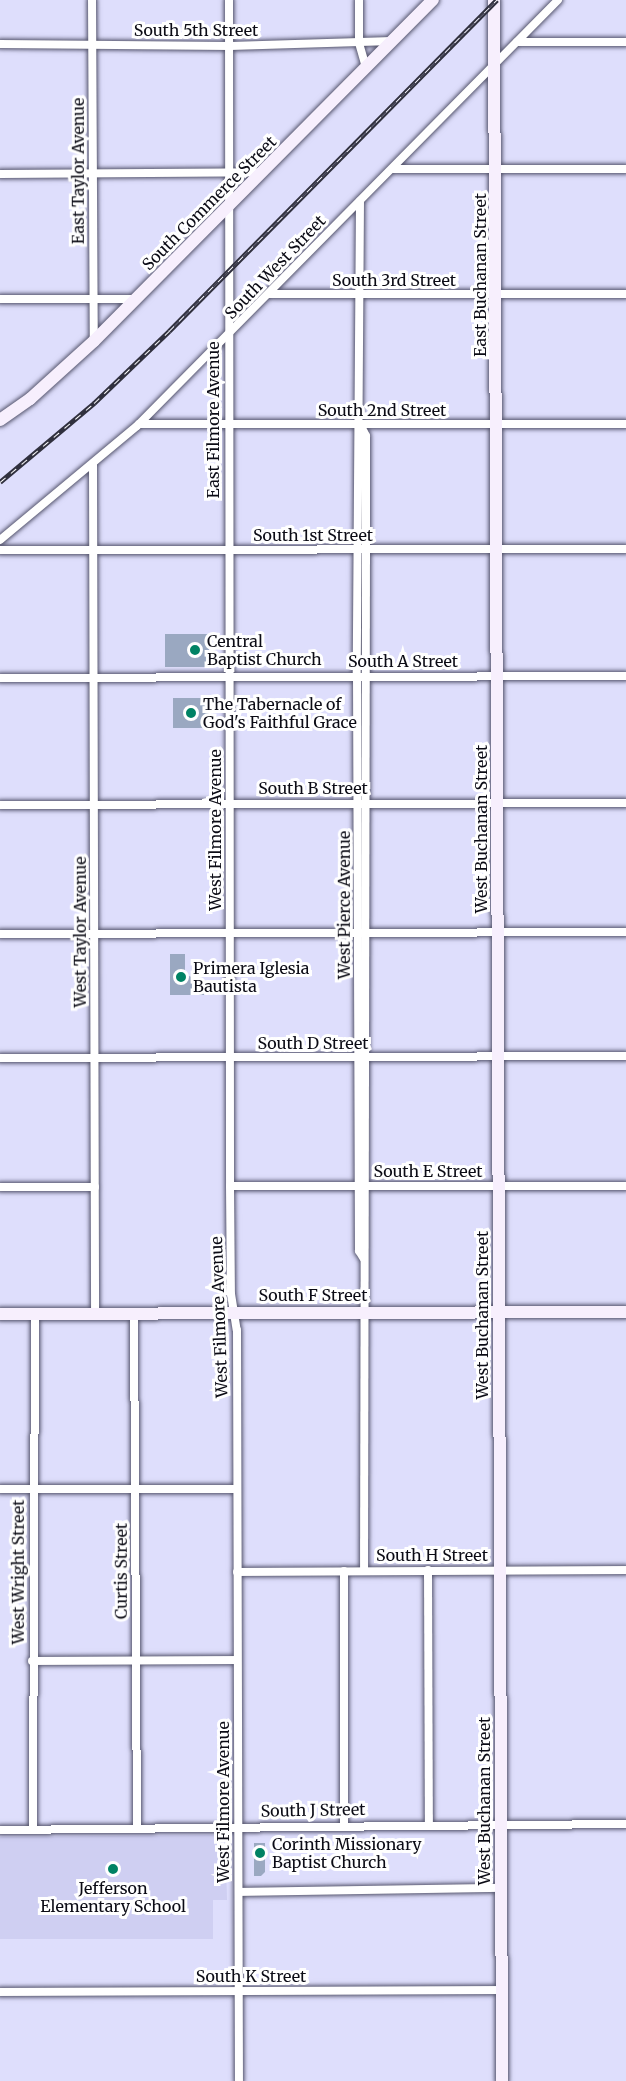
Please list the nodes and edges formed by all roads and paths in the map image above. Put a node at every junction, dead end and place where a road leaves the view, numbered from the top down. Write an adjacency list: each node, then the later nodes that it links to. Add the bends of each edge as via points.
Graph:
1 (92, 0): 12 (street, East Taylor Avenue)
2 (230, 0): 13 (street, East Filmore Avenue)
3 (359, 0): 10 (street)
4 (433, 0): 7 (street, South Commerce Street)
5 (494, 0): 14 (street, East Buchanan Street)
6 (558, 0): 8 (street, South West Street)
7 (392, 41): 10 (street, South 5th Street); 15 (street, South Commerce Street)
8 (517, 42): 9 (street); 14 (street, South West Street)
9 (626, 42)
10 (359, 43): 13 (street, South 5th Street); 15 (street)
11 (0, 44): 12 (street, South 5th Street)
12 (93, 45): 13 (street, South 5th Street); 20 (street, East Taylor Avenue)
13 (230, 46): 18 (street, East Filmore Avenue)
14 (496, 65): 16 (street, South West Street); 19 (street, East Buchanan Street)
15 (366, 68): 21 (street, South Commerce Street)
16 (393, 169): 19 (street); 23 (street, South West Street)
17 (626, 169): 19 (street)
18 (228, 170): 20 (street); 21 (street); 24 (street, East Filmore Avenue)
19 (496, 170): 27 (street, East Buchanan Street)
20 (93, 172): 22 (street); 31 (street, East Taylor Avenue)
21 (262, 172): 24 (street, South Commerce Street)
22 (0, 174)
23 (360, 201): 25 (street, South West Street); 28 (street)
24 (228, 206): 30 (street, South Commerce Street); 32 (street, East Filmore Avenue)
25 (269, 294): 28 (street, South 3rd Street); 32 (street, South West Street)
26 (626, 294): 27 (street, South 3rd Street)
27 (496, 295): 28 (street, South 3rd Street); 36 (street, East Buchanan Street)
28 (360, 296): 39 (street)
29 (0, 299): 31 (street)
30 (137, 299): 31 (street); 33 (street, South Commerce Street)
31 (93, 300): 33 (street, East Taylor Avenue)
32 (228, 337): 35 (street, South West Street); 38 (street, East Filmore Avenue)
33 (94, 341): 34 (street, South Commerce Street, via 30,399)
34 (0, 420)
35 (139, 424): 38 (street, South 2nd Street); 40 (street, South West Street)
36 (497, 424): 37 (street, South 2nd Street); 39 (street, South 2nd Street); 42 (street, East Buchanan Street)
37 (626, 424)
38 (228, 425): 39 (street, South 2nd Street); 46 (street, East Filmore Avenue)
39 (360, 426): 45 (street, via 366,436)
40 (93, 464): 41 (street, South West Street); 47 (street)
41 (0, 540)
42 (498, 549): 43 (street, South 1st Street); 45 (street, South 1st Street); 49 (street, West Buchanan Street)
43 (626, 549)
44 (0, 550): 47 (street, South 1st Street)
45 (361, 550): 46 (street, South 1st Street); 48 (street, West Pierce Avenue); 51 (street, West Pierce Avenue)
46 (229, 551): 47 (street, South 1st Street); 54 (street, West Filmore Avenue)
47 (94, 552): 53 (street, West Taylor Avenue)
48 (357, 676): 51 (street, South A Street); 54 (street, South A Street); 55 (street, West Pierce Avenue)
49 (497, 676): 50 (street, South A Street); 51 (street, South A Street); 56 (street, West Buchanan Street)
50 (626, 676)
51 (366, 677): 55 (street, West Pierce Avenue)
52 (0, 678): 53 (street, South A Street)
53 (94, 678): 54 (street, South A Street); 58 (street, West Taylor Avenue)
54 (230, 678): 59 (street, West Filmore Avenue)
55 (363, 803): 56 (street, South B Street); 59 (street, South B Street); 61 (street, West Pierce Avenue)
56 (498, 803): 57 (street, South B Street); 62 (street, West Buchanan Street)
57 (626, 803)
58 (95, 804): 59 (street, South B Street); 60 (street, South B Street); 64 (street, West Taylor Avenue)
59 (230, 804): 65 (street, West Filmore Avenue)
60 (0, 805)
61 (363, 932): 62 (street); 65 (street); 71 (street, West Pierce Avenue)
62 (498, 932): 63 (street); 67 (street, West Buchanan Street)
63 (626, 932)
64 (95, 933): 65 (street); 66 (street); 72 (street, West Taylor Avenue)
65 (230, 933): 70 (street, West Filmore Avenue)
66 (0, 934)
67 (499, 1056): 68 (street, South D Street); 71 (street, South D Street); 75 (street, West Buchanan Street)
68 (626, 1056)
69 (0, 1058): 72 (street, South D Street)
70 (231, 1058): 71 (street, South D Street); 72 (street, South D Street); 73 (street, West Filmore Avenue)
71 (363, 1058): 74 (street, West Pierce Avenue)
72 (94, 1059): 78 (street, West Taylor Avenue)
73 (230, 1186): 74 (street, South E Street); 82 (street, West Filmore Avenue)
74 (364, 1186): 75 (street, South E Street); 79 (street, West Pierce Avenue, via 368,1251 364,1259)
75 (499, 1186): 76 (street, South E Street); 85 (street, West Buchanan Street)
76 (626, 1186)
77 (0, 1187): 78 (street)
78 (95, 1187): 80 (street, West Taylor Avenue)
79 (364, 1311): 82 (street, South F Street); 85 (street, South F Street); 91 (street, West Pierce Avenue)
80 (95, 1312): 81 (street, South F Street); 84 (street, South F Street)
81 (134, 1312): 82 (street, South F Street); 89 (street, Curtis Street)
82 (233, 1312): 90 (street, West Filmore Avenue, via 237,1330)
83 (626, 1312): 85 (street, South F Street)
84 (35, 1313): 86 (street, South F Street); 88 (street, West Wright Street)
85 (499, 1313): 93 (street, West Buchanan Street)
86 (0, 1314)
87 (0, 1489): 88 (street)
88 (33, 1489): 89 (street); 98 (street, West Wright Street)
89 (136, 1489): 90 (street); 99 (street, Curtis Street)
90 (237, 1489): 96 (street, West Filmore Avenue)
91 (364, 1570): 92 (street, South H Street); 95 (street, South H Street)
92 (428, 1570): 93 (street, South H Street); 100 (street)
93 (500, 1570): 94 (street, South H Street); 102 (street, West Buchanan Street)
94 (626, 1570)
95 (344, 1571): 96 (street, South H Street); 101 (street)
96 (237, 1572): 97 (street, West Filmore Avenue)
97 (237, 1660): 99 (street); 104 (street, West Filmore Avenue)
98 (32, 1661): 99 (street); 107 (street, West Wright Street)
99 (136, 1661): 105 (street, Curtis Street)
100 (429, 1823): 101 (street, South J Street); 102 (street, South J Street)
101 (344, 1824): 104 (street, South J Street)
102 (501, 1824): 103 (street, South J Street); 108 (street, West Buchanan Street)
103 (626, 1824)
104 (238, 1827): 105 (street, South J Street); 109 (street, West Filmore Avenue)
105 (137, 1829): 107 (street, South J Street)
106 (0, 1830): 107 (street, South J Street)
107 (33, 1830)
108 (501, 1888): 109 (street); 110 (street, West Buchanan Street)
109 (239, 1892): 111 (street, West Filmore Avenue)
110 (502, 1990): 111 (street, South K Street); 114 (street, West Buchanan Street)
111 (239, 1991): 112 (street, South K Street); 113 (street, West Filmore Avenue)
112 (0, 1992)
113 (239, 2081)
114 (502, 2081)

